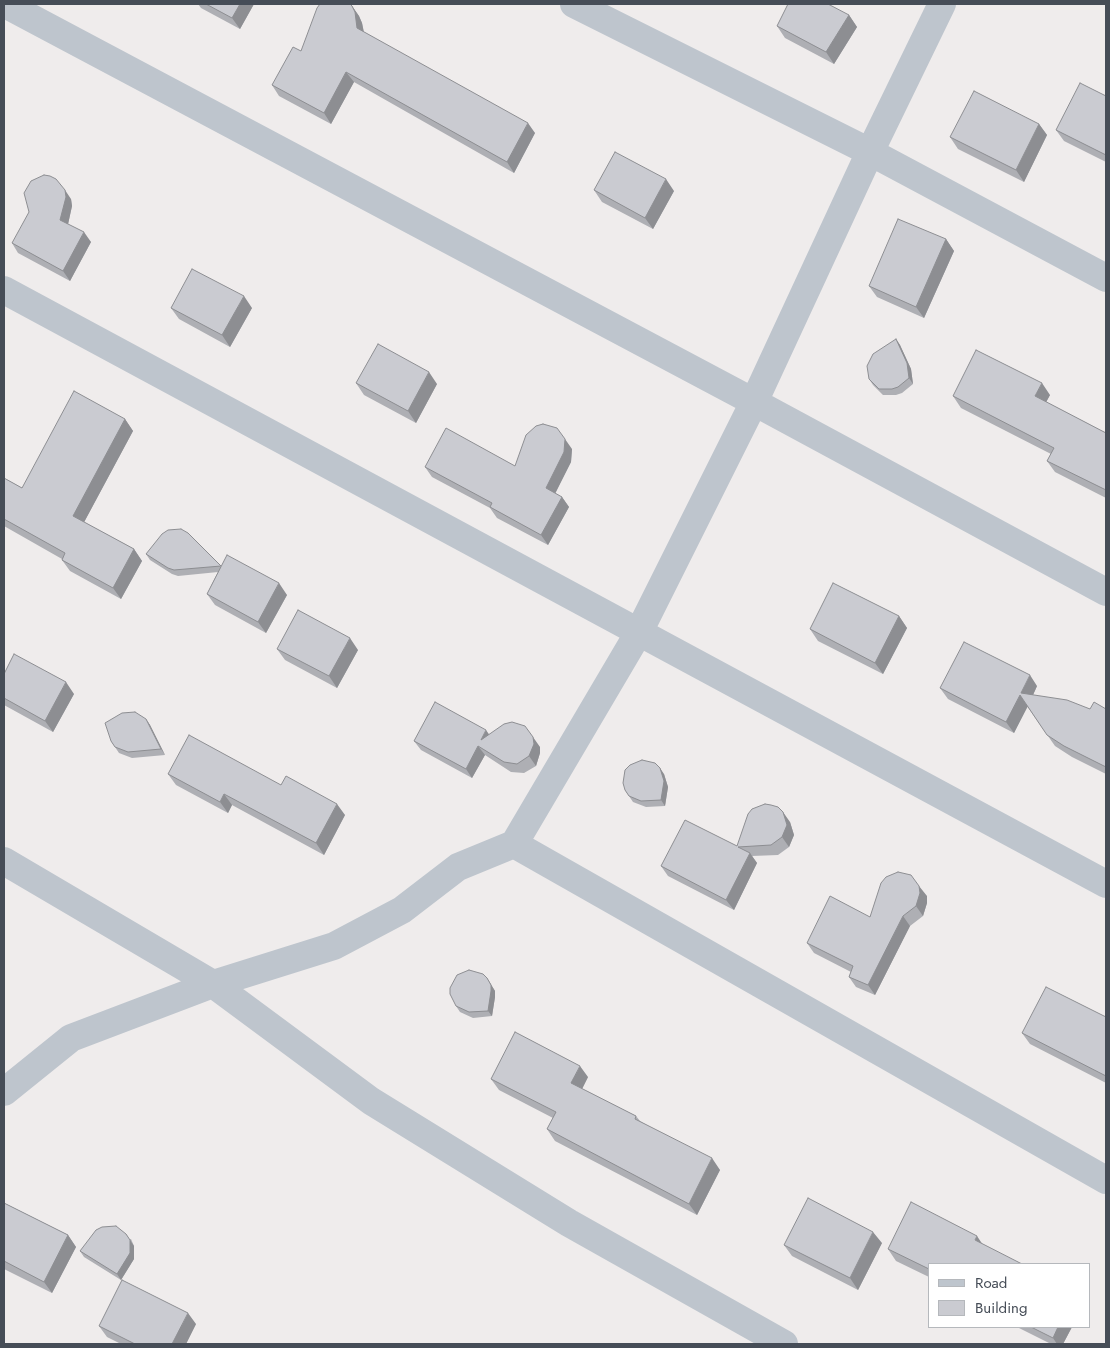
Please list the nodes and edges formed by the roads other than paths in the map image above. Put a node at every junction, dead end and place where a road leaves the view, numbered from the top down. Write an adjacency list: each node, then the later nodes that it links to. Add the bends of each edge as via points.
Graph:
1 (5, 4): 7 (street)
2 (574, 4): 4 (street)
3 (942, 4): 4 (street)
4 (870, 152): 5 (street); 7 (street)
5 (1106, 278)
6 (4, 290): 9 (street)
7 (754, 402): 8 (street); 9 (street)
8 (1106, 592)
9 (639, 632): 10 (street); 12 (street)
10 (514, 844): 13 (street, via 458,867 402,910 334,946); 15 (street)
11 (4, 861): 13 (street)
12 (1106, 884)
13 (213, 984): 14 (street, via 71,1038); 16 (street, via 371,1101 569,1223)
14 (4, 1092)
15 (1106, 1180)
16 (784, 1344)

